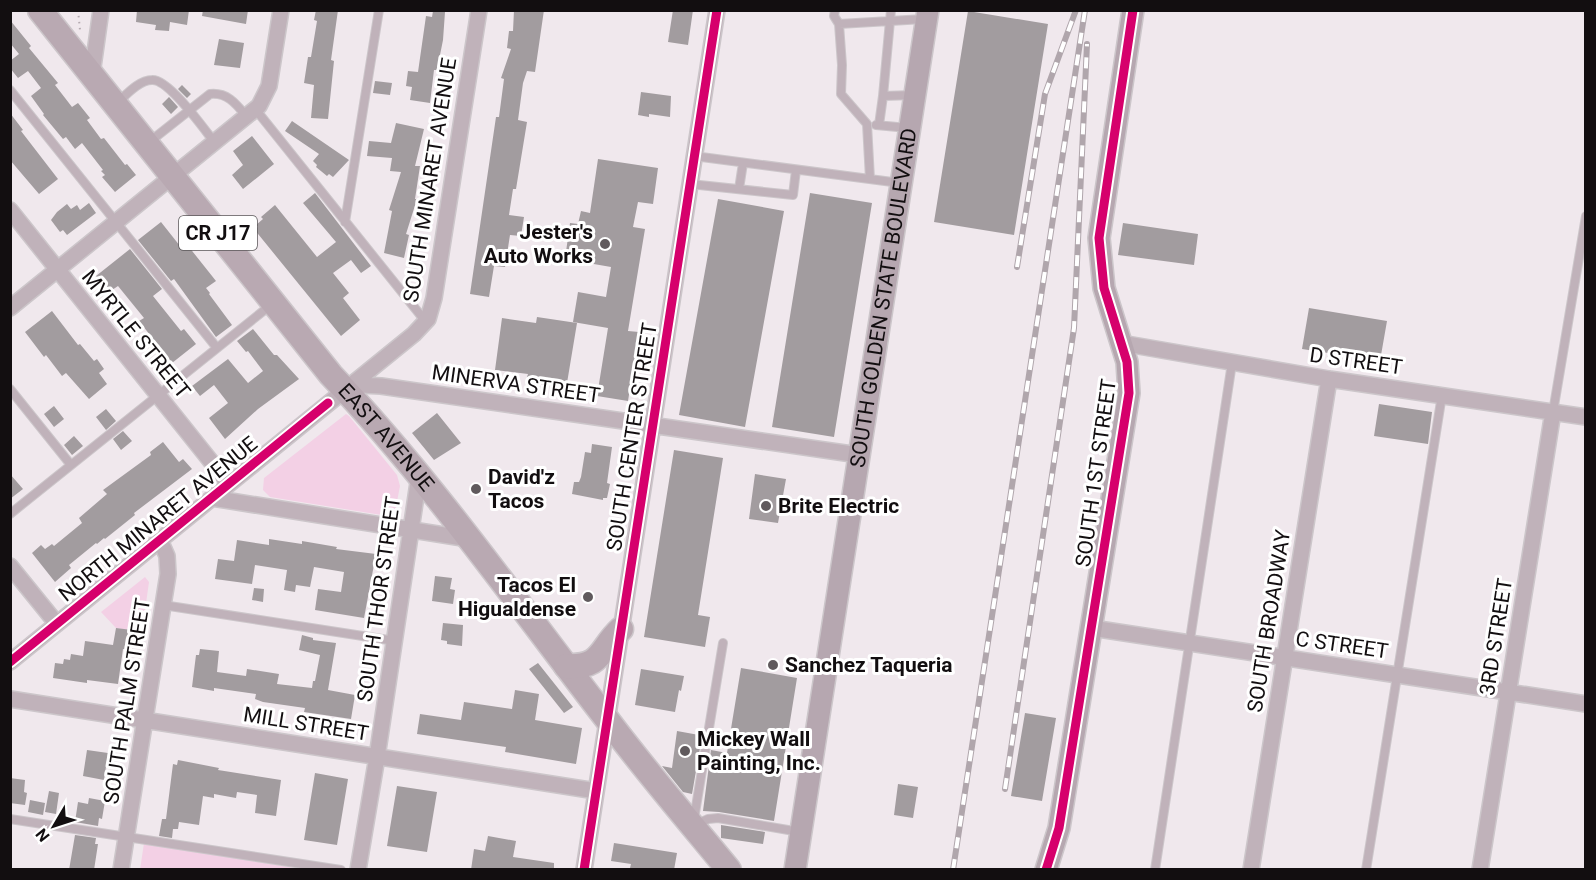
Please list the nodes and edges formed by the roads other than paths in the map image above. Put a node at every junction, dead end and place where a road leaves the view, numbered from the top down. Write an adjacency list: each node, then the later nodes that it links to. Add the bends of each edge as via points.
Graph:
1 (40, 10): 13 (main road, EAST AVENUE / CR J17)
2 (101, 10): 13 (street)
3 (281, 10): 19 (street, via 269,86 265,98)
4 (379, 10): 35 (lane)
5 (479, 10): 40 (street, SOUTH MINARET AVENUE, via 434,298)
6 (717, 10): 25 (street, SOUTH CENTER STREET)
7 (835, 10): 12 (lane)
8 (891, 10): 11 (lane)
9 (1133, 10): 41 (street, SOUTH 1ST STREET, via 1100,238 1104,288)
10 (928, 15): 11 (lane); 15 (street, SOUTH GOLDEN STATE BOULEVARD)
11 (890, 21): 12 (lane); 16 (lane)
12 (839, 24): 20 (lane, via 841,94)
13 (92, 74): 17 (main road, EAST AVENUE / CR J17)
14 (10, 90): 36 (lane)
15 (915, 95): 16 (lane); 22 (street, SOUTH GOLDEN STATE BOULEVARD)
16 (883, 96): 21 (lane)
17 (116, 104): 18 (lane, via 142,83 155,80 163,83); 23 (main road, EAST AVENUE / CR J17)
18 (189, 110): 19 (lane, via 208,96 219,94); 23 (lane); 24 (lane)
19 (251, 113): 24 (street); 35 (lane)
20 (867, 124): 21 (lane); 29 (lane)
21 (879, 125): 22 (lane)
22 (910, 128): 31 (street, SOUTH GOLDEN STATE BOULEVARD)
23 (147, 143): 28 (main road, EAST AVENUE / CR J17)
24 (215, 143): 28 (street)
25 (694, 156): 26 (lane); 30 (street, SOUTH CENTER STREET)
26 (743, 163): 27 (lane); 32 (lane)
27 (796, 170): 29 (lane); 32 (lane, via 793,195)
28 (173, 177): 36 (street); 38 (main road, EAST AVENUE / CR J17)
29 (870, 179): 31 (lane)
30 (690, 184): 32 (lane); 53 (street, SOUTH CENTER STREET)
31 (902, 184): 54 (street, SOUTH GOLDEN STATE BOULEVARD)
32 (739, 189)
33 (10, 210): 37 (street, MYRTLE STREET)
34 (1586, 216): 51 (lane)
35 (345, 222): 40 (lane)
36 (116, 223): 37 (street); 42 (lane)
37 (58, 270): 39 (street); 49 (street, MYRTLE STREET)
38 (273, 303): 42 (lane); 48 (main road, EAST AVENUE / CR J17)
39 (10, 308)
40 (426, 322): 44 (street, SOUTH MINARET AVENUE)
41 (1121, 344): 43 (street, D STREET); 66 (street, SOUTH 1ST STREET, via 1129,371 1129,393)
42 (217, 348): 49 (lane)
43 (1232, 363): 45 (street, D STREET); 70 (lane)
44 (371, 369): 46 (street); 48 (street, SOUTH MINARET AVENUE)
45 (1329, 379): 50 (street, D STREET); 71 (street, SOUTH BROADWAY)
46 (381, 386): 48 (street, MINERVA STREET); 53 (street, MINERVA STREET)
47 (10, 389): 55 (lane)
48 (345, 389): 56 (main road, EAST AVENUE / CR J17); 57 (street, NORTH MINARET AVENUE)
49 (158, 395): 55 (lane); 57 (street, MYRTLE STREET)
50 (1442, 395): 51 (street, D STREET); 74 (lane)
51 (1552, 412): 52 (street, D STREET); 75 (street, 3RD STREET)
52 (1586, 417)
53 (652, 425): 54 (street, MINERVA STREET); 67 (street, SOUTH CENTER STREET)
54 (860, 455): 84 (street, SOUTH GOLDEN STATE BOULEVARD)
55 (71, 465): 59 (lane)
56 (419, 476): 60 (street, SOUTH THOR STREET); 61 (main road, EAST AVENUE / CR J17)
57 (230, 484): 58 (street, NORTH MINARET AVENUE)
58 (212, 498): 60 (street); 62 (street, NORTH MINARET AVENUE)
59 (10, 514)
60 (411, 531): 61 (street); 68 (street, SOUTH THOR STREET)
61 (469, 539): 73 (main road, EAST AVENUE / CR J17)
62 (160, 540): 64 (street, SOUTH PALM STREET, via 169,566); 65 (street, NORTH MINARET AVENUE)
63 (10, 566): 65 (street)
64 (164, 605): 68 (lane); 78 (street, SOUTH PALM STREET)
65 (57, 624): 72 (street, NORTH MINARET AVENUE)
66 (1092, 628): 70 (street, C STREET); 92 (street, SOUTH 1ST STREET, via 1059,828)
67 (621, 629): 73 (main road, via 597,659); 79 (street, SOUTH CENTER STREET)
68 (394, 641): 80 (street, SOUTH THOR STREET)
69 (723, 643): 83 (lane)
70 (1189, 644): 71 (street, C STREET); 93 (lane)
71 (1284, 659): 74 (street, C STREET); 94 (street, SOUTH BROADWAY)
72 (10, 662)
73 (566, 666): 79 (main road, EAST AVENUE / CR J17)
74 (1397, 674): 75 (street, C STREET); 95 (lane)
75 (1508, 692): 77 (street, C STREET); 96 (street, 3RD STREET)
76 (10, 699): 78 (street, MILL STREET)
77 (1586, 704)
78 (145, 720): 80 (street, MILL STREET); 85 (street, SOUTH PALM STREET)
79 (607, 720): 81 (street, SOUTH CENTER STREET); 83 (main road, EAST AVENUE / CR J17)
80 (377, 757): 81 (street, MILL STREET); 88 (street, SOUTH THOR STREET)
81 (596, 791): 89 (street, SOUTH CENTER STREET)
82 (10, 819): 85 (lane)
83 (693, 826): 84 (lane, via 718,819); 90 (main road, EAST AVENUE / CR J17)
84 (801, 832): 91 (street, SOUTH GOLDEN STATE BOULEVARD)
85 (127, 837): 86 (street, SOUTH PALM STREET); 87 (lane)
86 (122, 870)
87 (340, 870)
88 (358, 870)
89 (584, 870)
90 (729, 870)
91 (795, 870)
92 (1046, 870)
93 (1155, 870)
94 (1251, 870)
95 (1366, 870)
96 (1480, 870)

